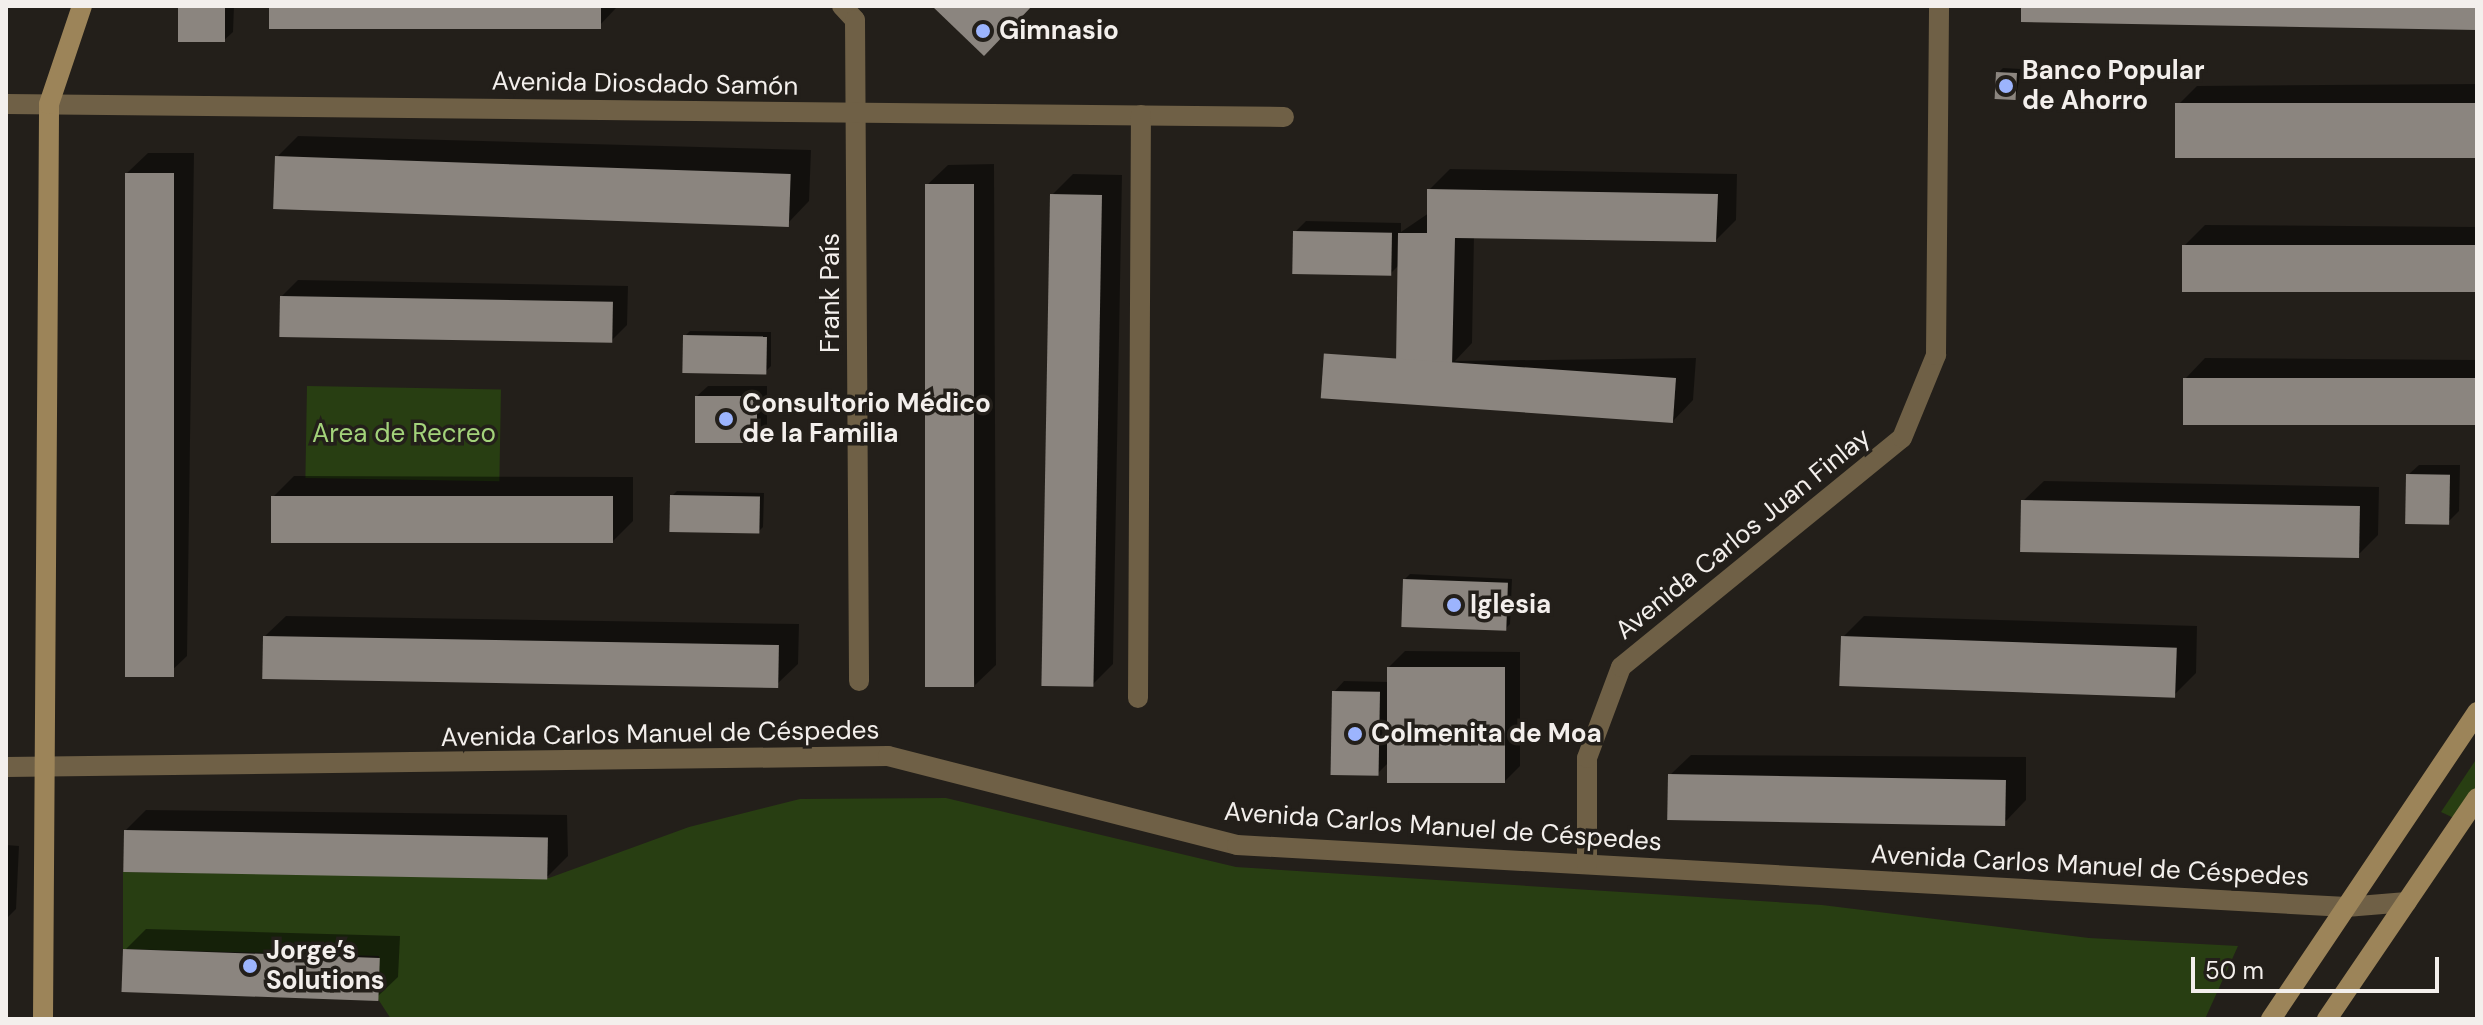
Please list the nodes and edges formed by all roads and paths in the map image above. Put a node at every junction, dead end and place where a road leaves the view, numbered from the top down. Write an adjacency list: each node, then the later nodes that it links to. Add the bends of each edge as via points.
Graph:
1 (82, 6): 5 (street)
2 (842, 6): 6 (street, Frank País, via 855,20)
3 (1939, 6): 15 (street, Avenida Carlos Juan Finlay, via 1936,355 1902,438 1621,667 1587,758)
4 (6, 104): 5 (street, Avenida Diosdado Samón)
5 (49, 104): 6 (street, Avenida Diosdado Samón); 13 (street)
6 (856, 112): 7 (street, Avenida Diosdado Samón); 9 (street, Frank País)
7 (1141, 115): 8 (street, Avenida Diosdado Samón); 10 (street)
8 (1284, 117)
9 (859, 681)
10 (1138, 698)
11 (2477, 712): 17 (street)
12 (6, 767): 13 (street, Avenida Carlos Manuel de Céspedes)
13 (45, 768): 15 (street, Avenida Carlos Manuel de Céspedes, via 888,756 1237,845); 18 (street)
14 (2477, 798): 16 (street)
15 (1587, 864): 17 (street, Avenida Carlos Manuel de Céspedes)
16 (2407, 902): 17 (street, Avenida Carlos Manuel de Céspedes); 20 (street)
17 (2346, 907): 19 (street)
18 (43, 1019)
19 (2271, 1019)
20 (2327, 1019)

